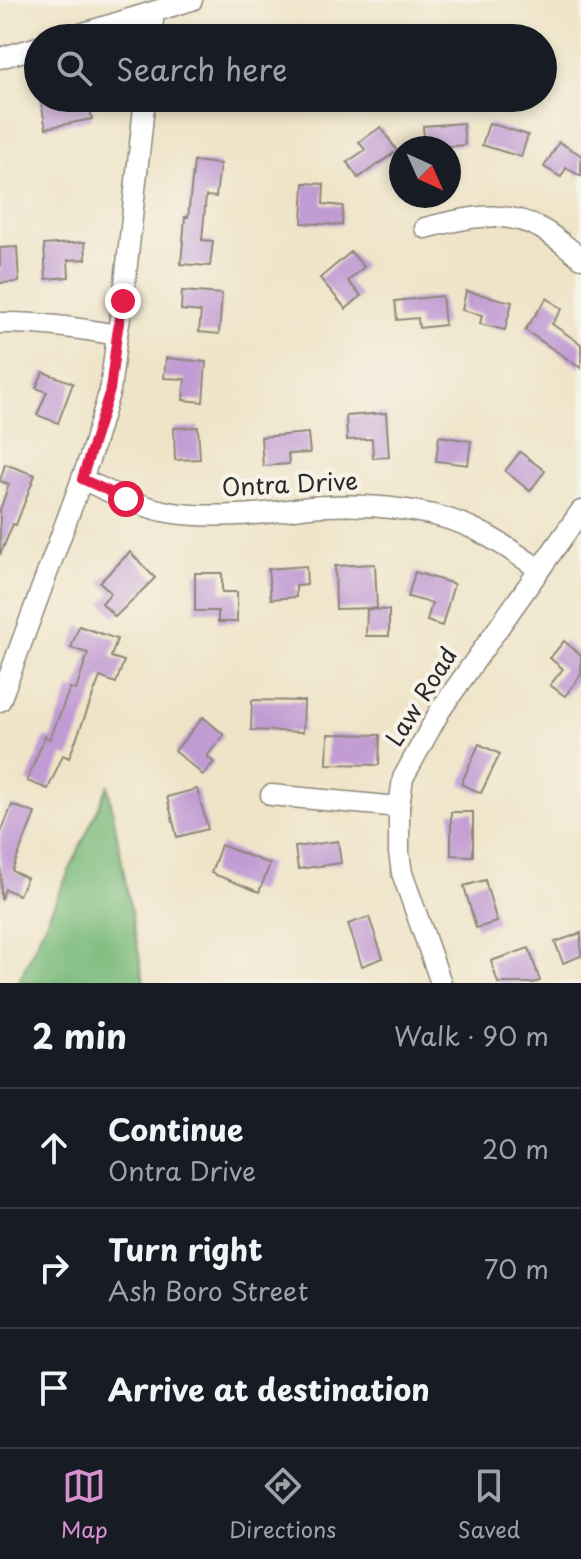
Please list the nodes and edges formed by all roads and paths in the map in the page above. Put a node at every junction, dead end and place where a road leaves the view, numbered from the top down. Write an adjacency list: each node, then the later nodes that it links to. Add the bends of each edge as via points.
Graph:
1 (192, 0): 2 (street)
2 (154, 12): 3 (street); 4 (street)
3 (114, 24)
4 (153, 24)
5 (24, 51): 6 (street)
6 (0, 58)
7 (143, 112): 11 (street)
8 (425, 228): 9 (street, via 468,217 515,218)
9 (581, 258)
10 (0, 323): 11 (street)
11 (117, 335): 12 (street, via 110,390)
12 (82, 479): 14 (street, Ontra Drive, via 148,508 172,512 253,514 326,506 434,515 502,543); 15 (street)
13 (579, 518): 14 (street, Law Road)
14 (539, 569): 17 (street, Law Road, via 428,730 403,778)
15 (0, 701)
16 (271, 795): 17 (street)
17 (399, 807): 18 (street, Law Road, via 402,873)
18 (441, 983)

